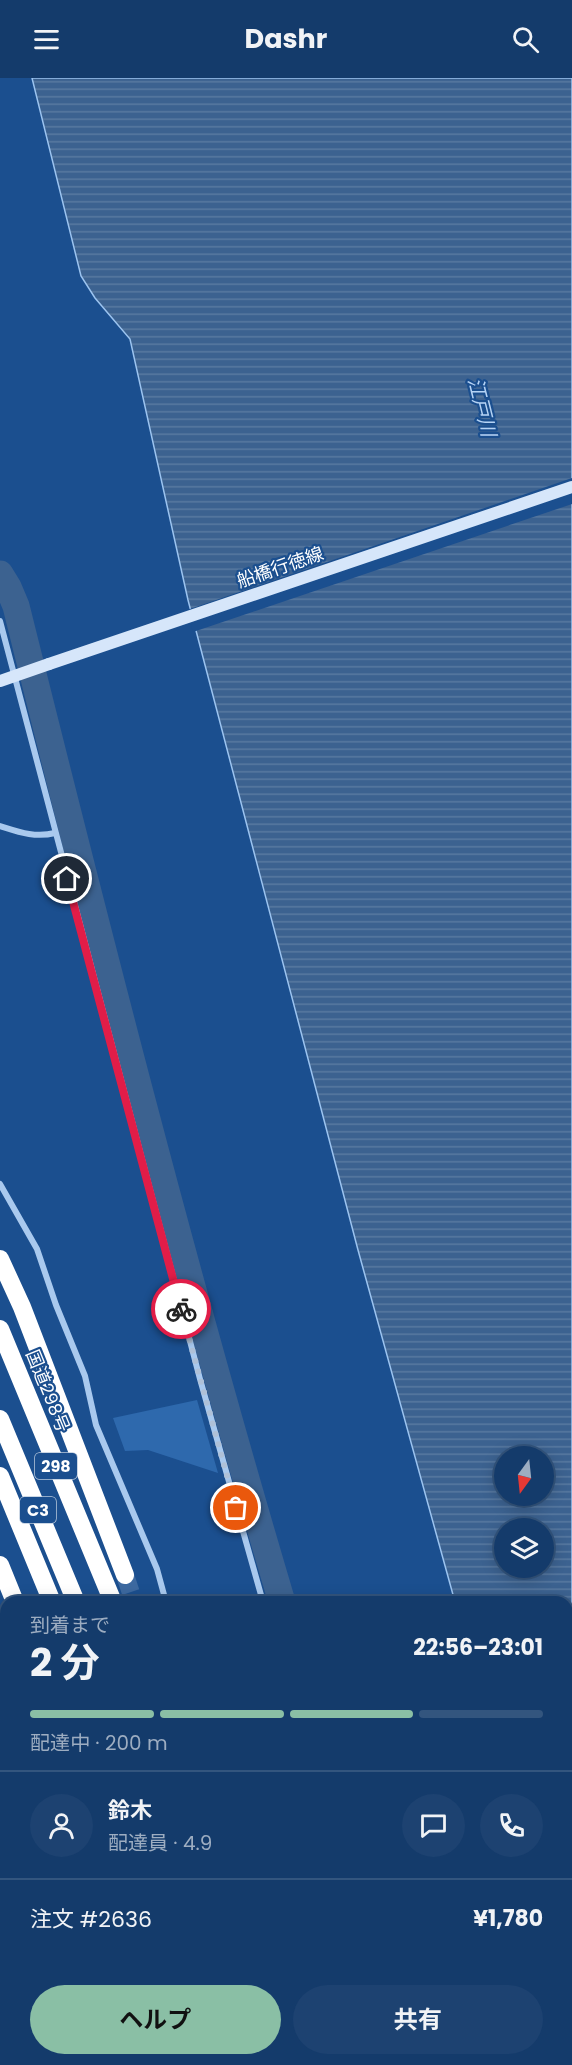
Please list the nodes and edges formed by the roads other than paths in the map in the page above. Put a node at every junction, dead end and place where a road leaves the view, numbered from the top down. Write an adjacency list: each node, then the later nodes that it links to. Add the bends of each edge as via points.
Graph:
1 (572, 487): 3 (main road, 船橋行徳線, bridge)
2 (0, 621): 5 (street)
3 (0, 681)
4 (0, 826): 5 (street, via 30,835)
5 (55, 833): 18 (street)
6 (0, 1184): 17 (street, via 37,1249 85,1376 96,1425 157,1569)
7 (0, 1259): 12 (highway)
8 (0, 1329): 16 (highway, 国道298号 / 298)
9 (0, 1419): 15 (highway, C3)
10 (0, 1476): 14 (highway, C3)
11 (0, 1565): 13 (highway)
12 (125, 1575)
13 (13, 1596)
14 (50, 1596)
15 (74, 1596)
16 (111, 1596)
17 (164, 1596)
18 (261, 1596)

